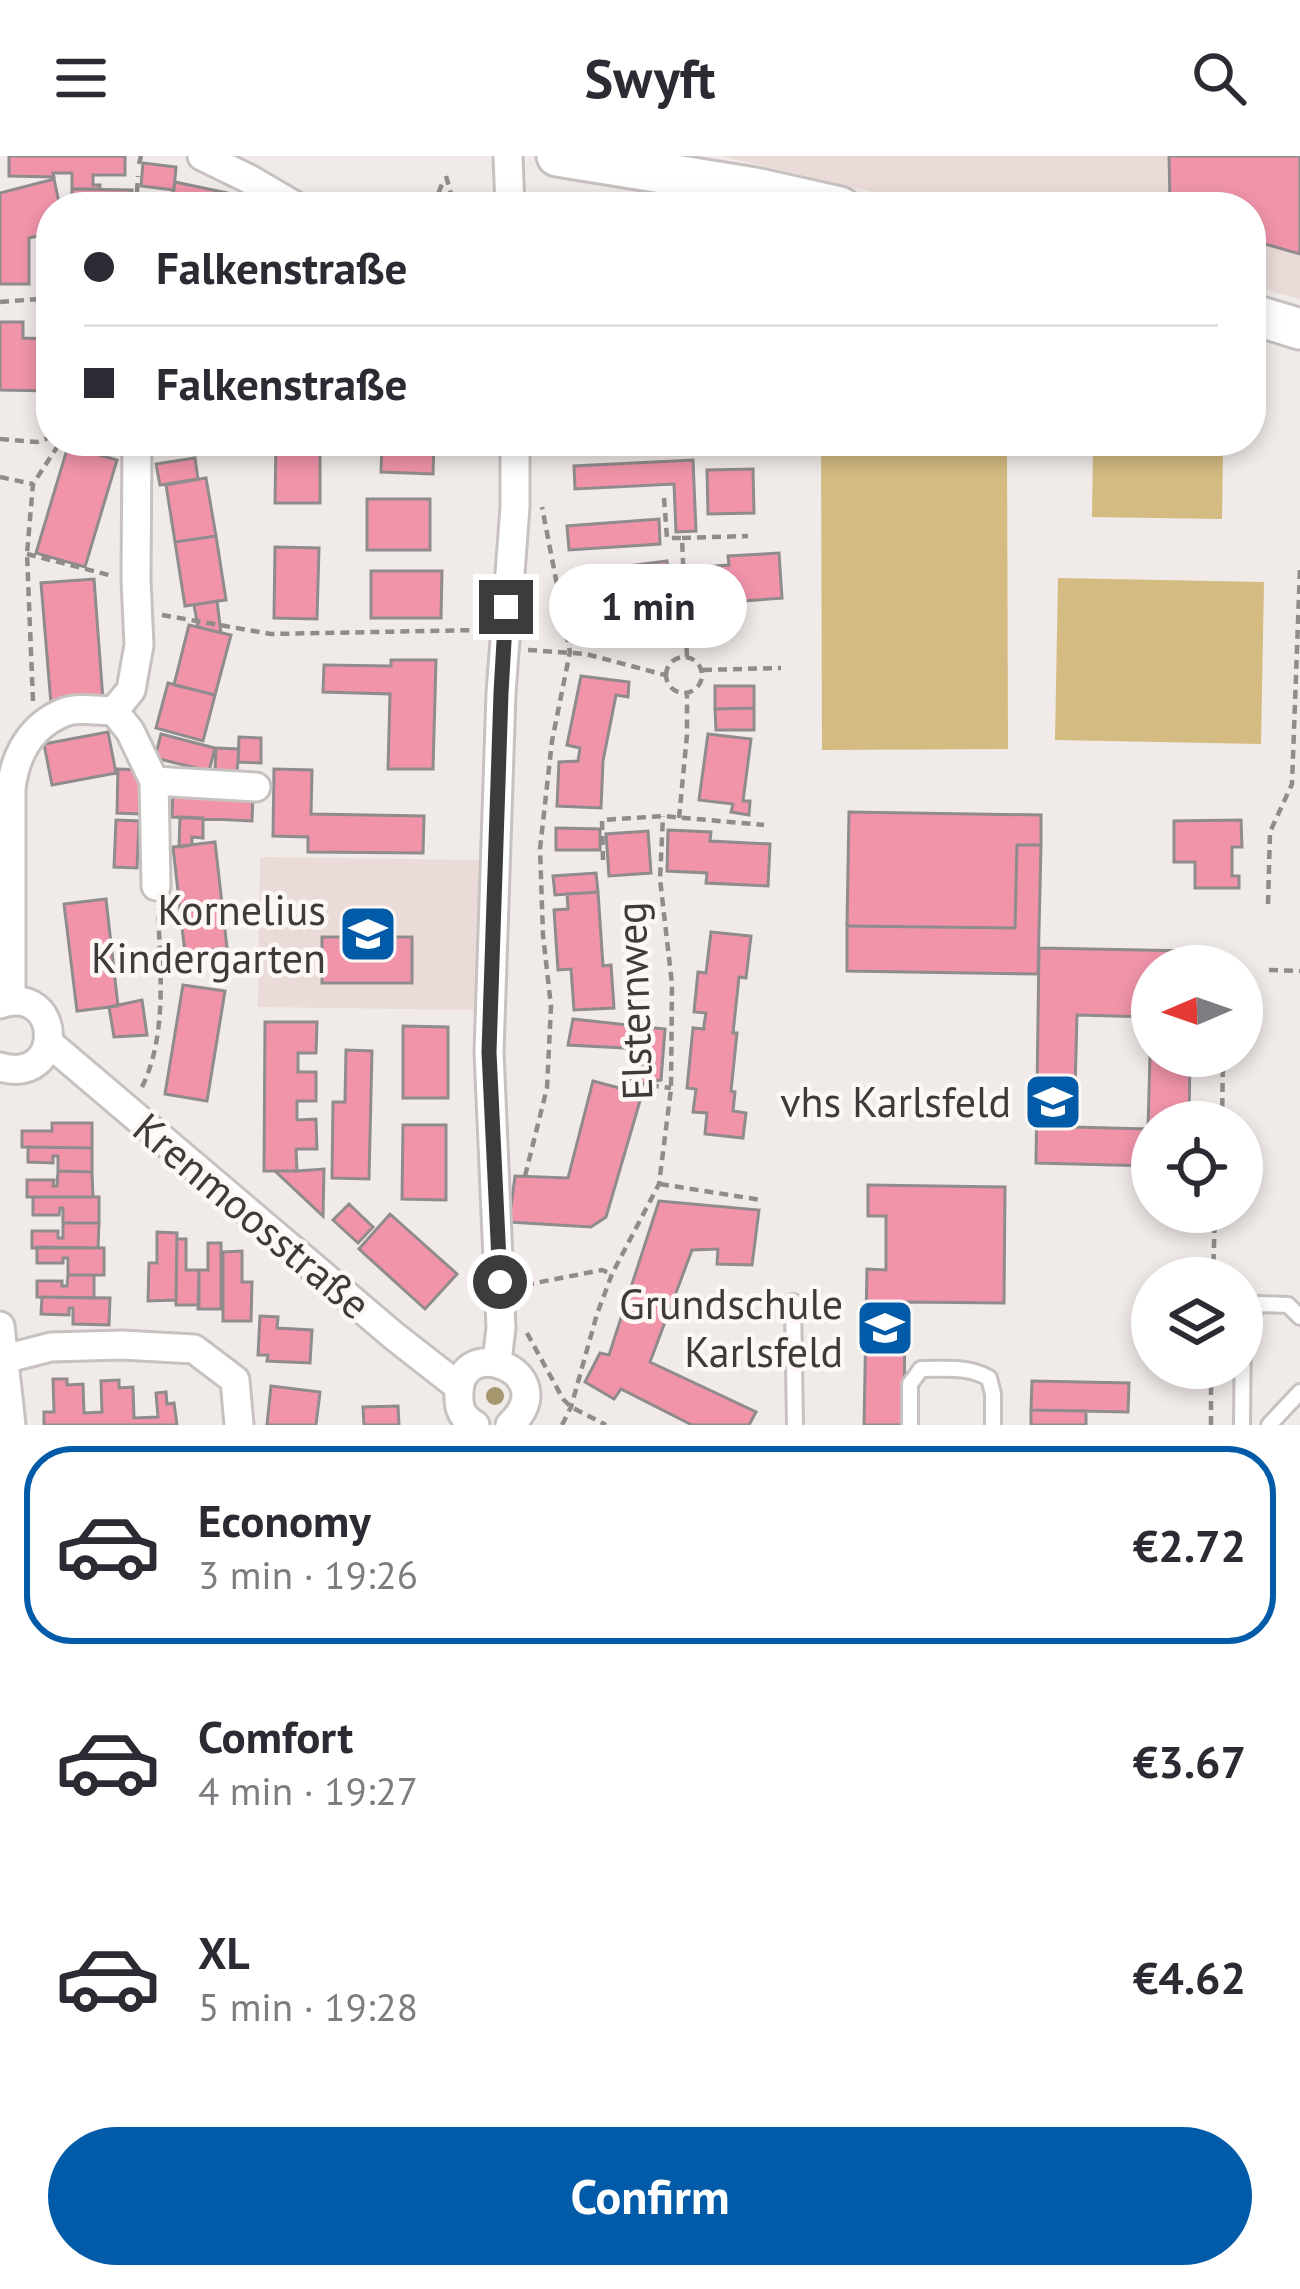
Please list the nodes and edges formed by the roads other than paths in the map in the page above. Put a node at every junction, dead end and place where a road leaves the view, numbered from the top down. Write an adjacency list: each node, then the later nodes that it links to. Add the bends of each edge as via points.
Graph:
1 (202, 156): 4 (street)
2 (508, 156): 5 (street)
3 (557, 156): 6 (main road)
4 (251, 192)
5 (509, 192)
6 (773, 192)
7 (1266, 319): 8 (main road)
8 (1300, 329)
9 (137, 456): 11 (street, via 139,645 131,690)
10 (515, 456): 22 (street, via 489,1052)
11 (114, 711): 12 (street); 15 (street, via 68,710 34,731 19,756 11,789)
12 (154, 781): 13 (street); 14 (street)
13 (256, 787)
14 (156, 886)
15 (5, 1002): 16 (street, Krenmoosstraße, via 41,1012)
16 (49, 1043): 17 (street, via 28,1067); 23 (street, Krenmoosstraße)
17 (0, 1066)
18 (793, 1302): 29 (lane)
19 (1300, 1317): 32 (lane, via 1288,1305 1260,1304 1243,1324)
20 (0, 1326): 21 (street)
21 (4, 1359): 27 (street); 28 (street, via 51,1347 194,1349 236,1380)
22 (497, 1361): 23 (street, via 466,1372); 25 (street, via 524,1384)
23 (458, 1386): 26 (street)
24 (1300, 1392): 33 (lane)
25 (519, 1423)
26 (470, 1424)
27 (11, 1425)
28 (239, 1425)
29 (794, 1425)
30 (910, 1425): 31 (lane, via 910,1384 921,1369 952,1368 989,1378)
31 (993, 1425)
32 (1243, 1425)
33 (1269, 1425)

